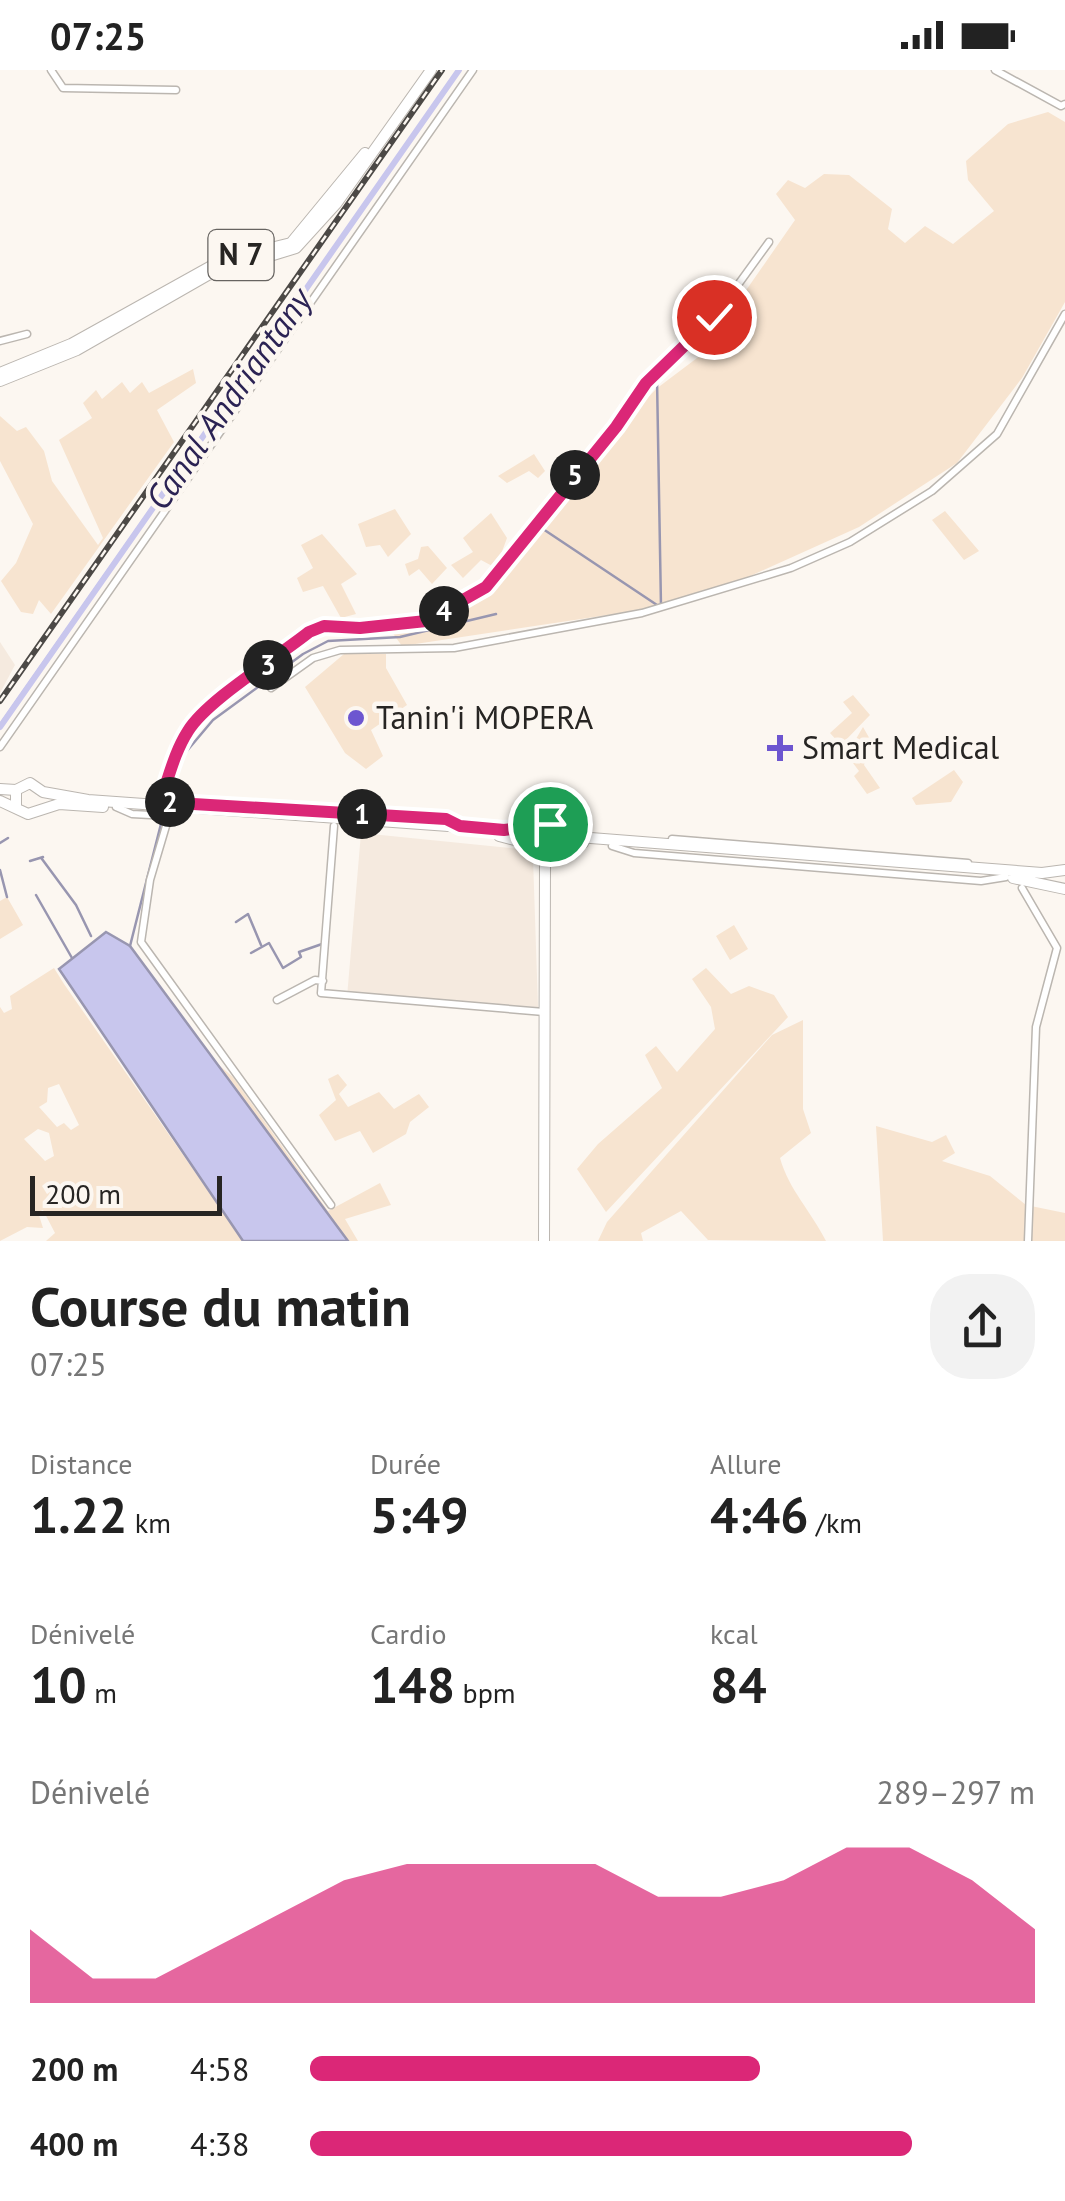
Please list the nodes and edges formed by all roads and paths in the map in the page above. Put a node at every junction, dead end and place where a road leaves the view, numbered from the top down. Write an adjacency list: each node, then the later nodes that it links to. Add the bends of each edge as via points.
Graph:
1 (51, 70): 6 (street, via 63,88)
2 (422, 70): 12 (main road, N 7, via 291,243 222,260 71,344)
3 (431, 70): 13 (main road, N 7, via 302,244 208,275 77,350)
4 (473, 70): 15 (street)
5 (995, 70): 7 (street)
6 (176, 90)
7 (1064, 107)
8 (770, 242): 23 (street, via 703,332 646,383 486,587 426,621 309,632 187,731 168,767)
9 (1065, 314): 14 (street, via 996,434 932,491 850,542 792,568 610,620 454,648 340,650 313,658)
10 (27, 334): 11 (street)
11 (0, 341)
12 (0, 373)
13 (0, 381)
14 (271, 688)
15 (0, 747)
16 (0, 789): 17 (main road)
17 (16, 790): 18 (main road, via 30,783); 21 (main road)
18 (43, 792): 20 (main road); 22 (main road)
19 (0, 802): 21 (main road)
20 (116, 805): 22 (main road); 23 (main road)
21 (16, 806): 22 (main road, via 28,814)
22 (42, 807)
23 (166, 808): 25 (main road); 28 (main road, via 504,836); 40 (street, via 141,942)
24 (334, 826): 37 (street)
25 (534, 827): 26 (main road, via 546,822); 28 (main road)
26 (557, 830): 27 (main road); 29 (main road)
27 (612, 842): 29 (main road); 32 (main road)
28 (531, 844): 30 (main road)
29 (554, 850): 30 (main road); 41 (main road)
30 (540, 852): 39 (main road, via 546,861)
31 (1065, 872): 32 (main road); 34 (main road)
32 (1004, 874): 33 (main road)
33 (1052, 884): 34 (main road); 36 (main road)
34 (1065, 886)
35 (1022, 888): 42 (street, via 1057,948 1036,1026)
36 (1065, 900)
37 (323, 981): 38 (street); 39 (street, via 322,993 346,998)
38 (277, 1000)
39 (544, 1012): 41 (main road)
40 (330, 1205)
41 (547, 1241)
42 (1028, 1241)

